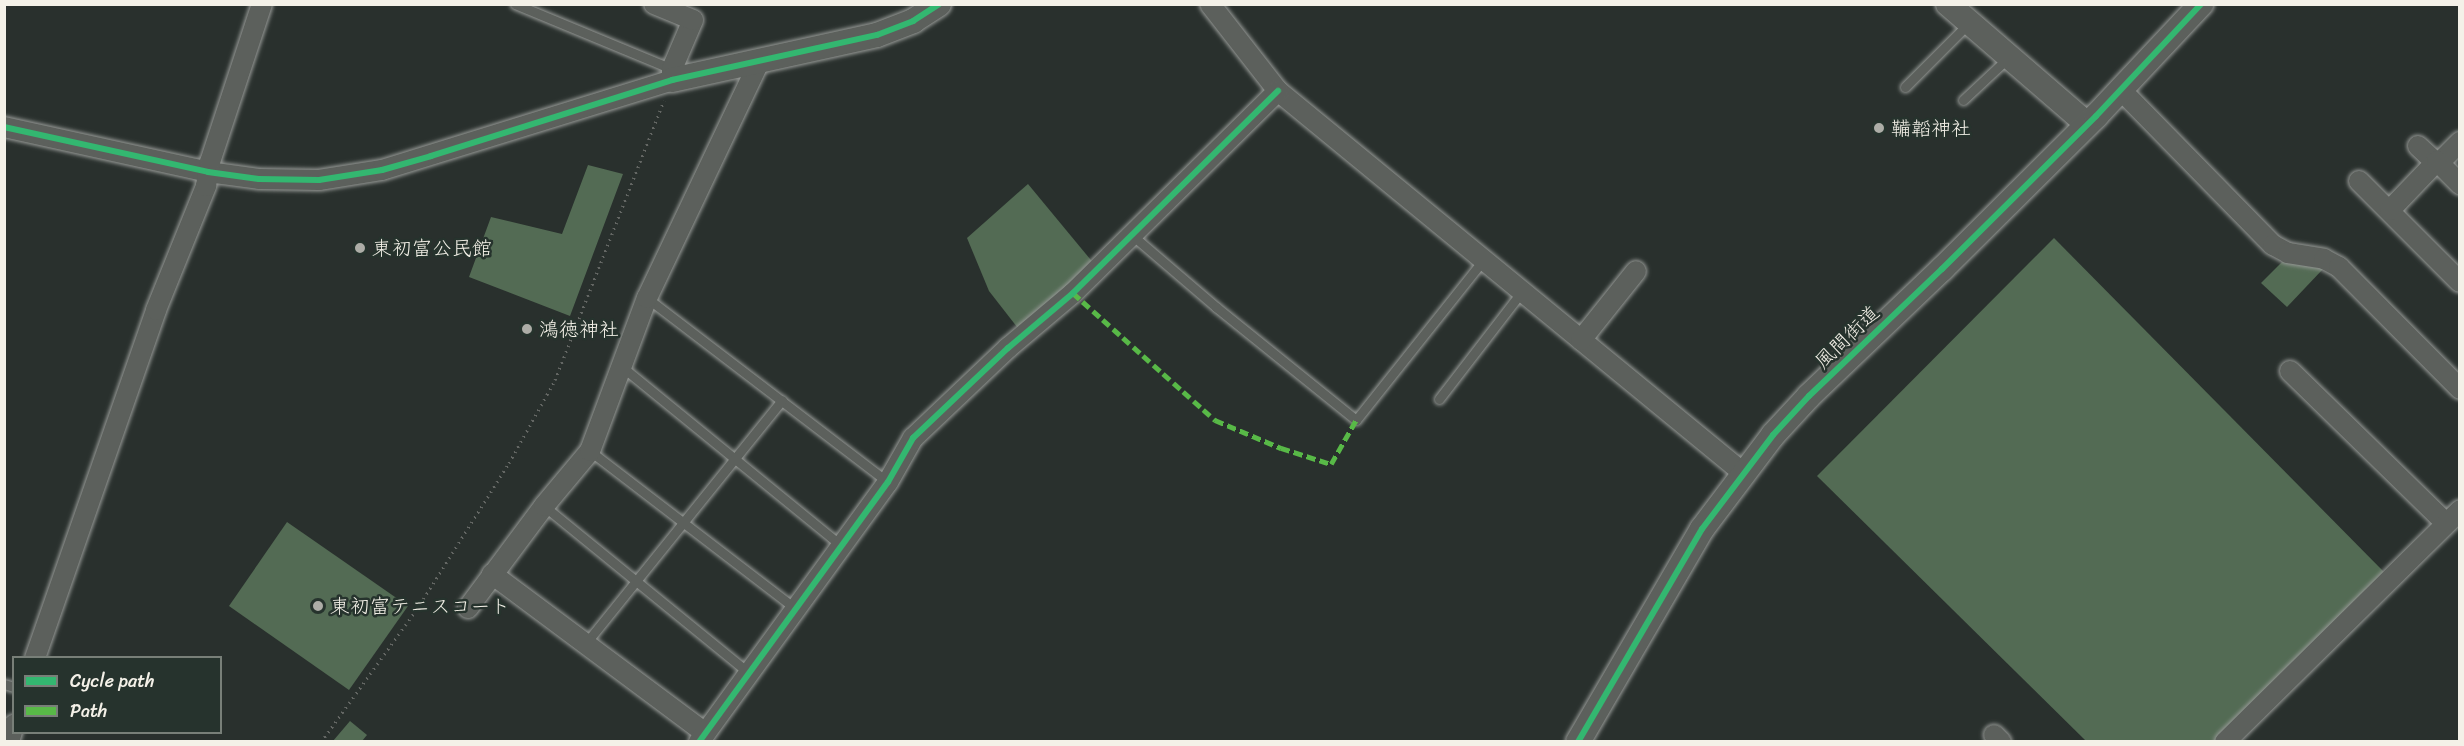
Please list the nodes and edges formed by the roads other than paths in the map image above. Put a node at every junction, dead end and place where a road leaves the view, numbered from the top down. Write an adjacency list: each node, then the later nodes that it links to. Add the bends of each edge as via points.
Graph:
1 (262, 4): 21 (street)
2 (515, 4): 11 (lane)
3 (654, 4): 11 (street, via 693,20)
4 (939, 4): 10 (street, via 913,21 877,35)
5 (1210, 4): 14 (street)
6 (1948, 4): 8 (street)
7 (2201, 4): 13 (street, 風間街道)
8 (1969, 23): 9 (street); 12 (lane)
9 (2009, 57): 15 (lane); 16 (street)
10 (760, 60): 11 (street); 30 (street)
11 (672, 75): 21 (street, via 382,170 319,180 259,179)
12 (1905, 87)
13 (2121, 90): 16 (street, 風間街道); 34 (street, via 2273,245 2339,267)
14 (1278, 91): 25 (street); 26 (street)
15 (1963, 100)
16 (2087, 124): 39 (street, 風間街道, via 1809,396)
17 (4, 127): 21 (street)
18 (2460, 142): 20 (street)
19 (2418, 146): 20 (street)
20 (2437, 163): 23 (street); 24 (street)
21 (208, 172): 50 (street)
22 (2360, 181): 24 (street)
23 (2460, 184)
24 (2390, 210): 28 (street)
25 (1132, 235): 26 (lane, via 1356,420); 40 (street, via 913,438)
26 (1484, 258): 29 (street)
27 (1636, 271): 31 (street)
28 (2460, 282)
29 (1523, 291): 31 (street); 35 (lane)
30 (647, 298): 32 (street); 36 (lane)
31 (1581, 340): 39 (street)
32 (621, 366): 37 (street); 38 (lane)
33 (2290, 371): 42 (street)
34 (2460, 388)
35 (1439, 399)
36 (782, 400): 38 (lane); 40 (lane)
37 (590, 451): 41 (street); 43 (lane)
38 (735, 459): 43 (lane); 44 (lane)
39 (1742, 472): 53 (street, 風間街道, via 1672,575)
40 (888, 482): 44 (street)
41 (544, 506): 45 (street); 46 (lane)
42 (2453, 516): 54 (street)
43 (683, 522): 46 (lane); 48 (lane)
44 (842, 546): 48 (street)
45 (492, 574): 47 (street); 49 (street)
46 (636, 581): 49 (lane); 51 (lane)
47 (468, 608)
48 (796, 609): 51 (street)
49 (586, 644): 52 (street)
50 (35, 656)
51 (749, 673): 52 (street)
52 (702, 737)
53 (1578, 741)
54 (2225, 741)

